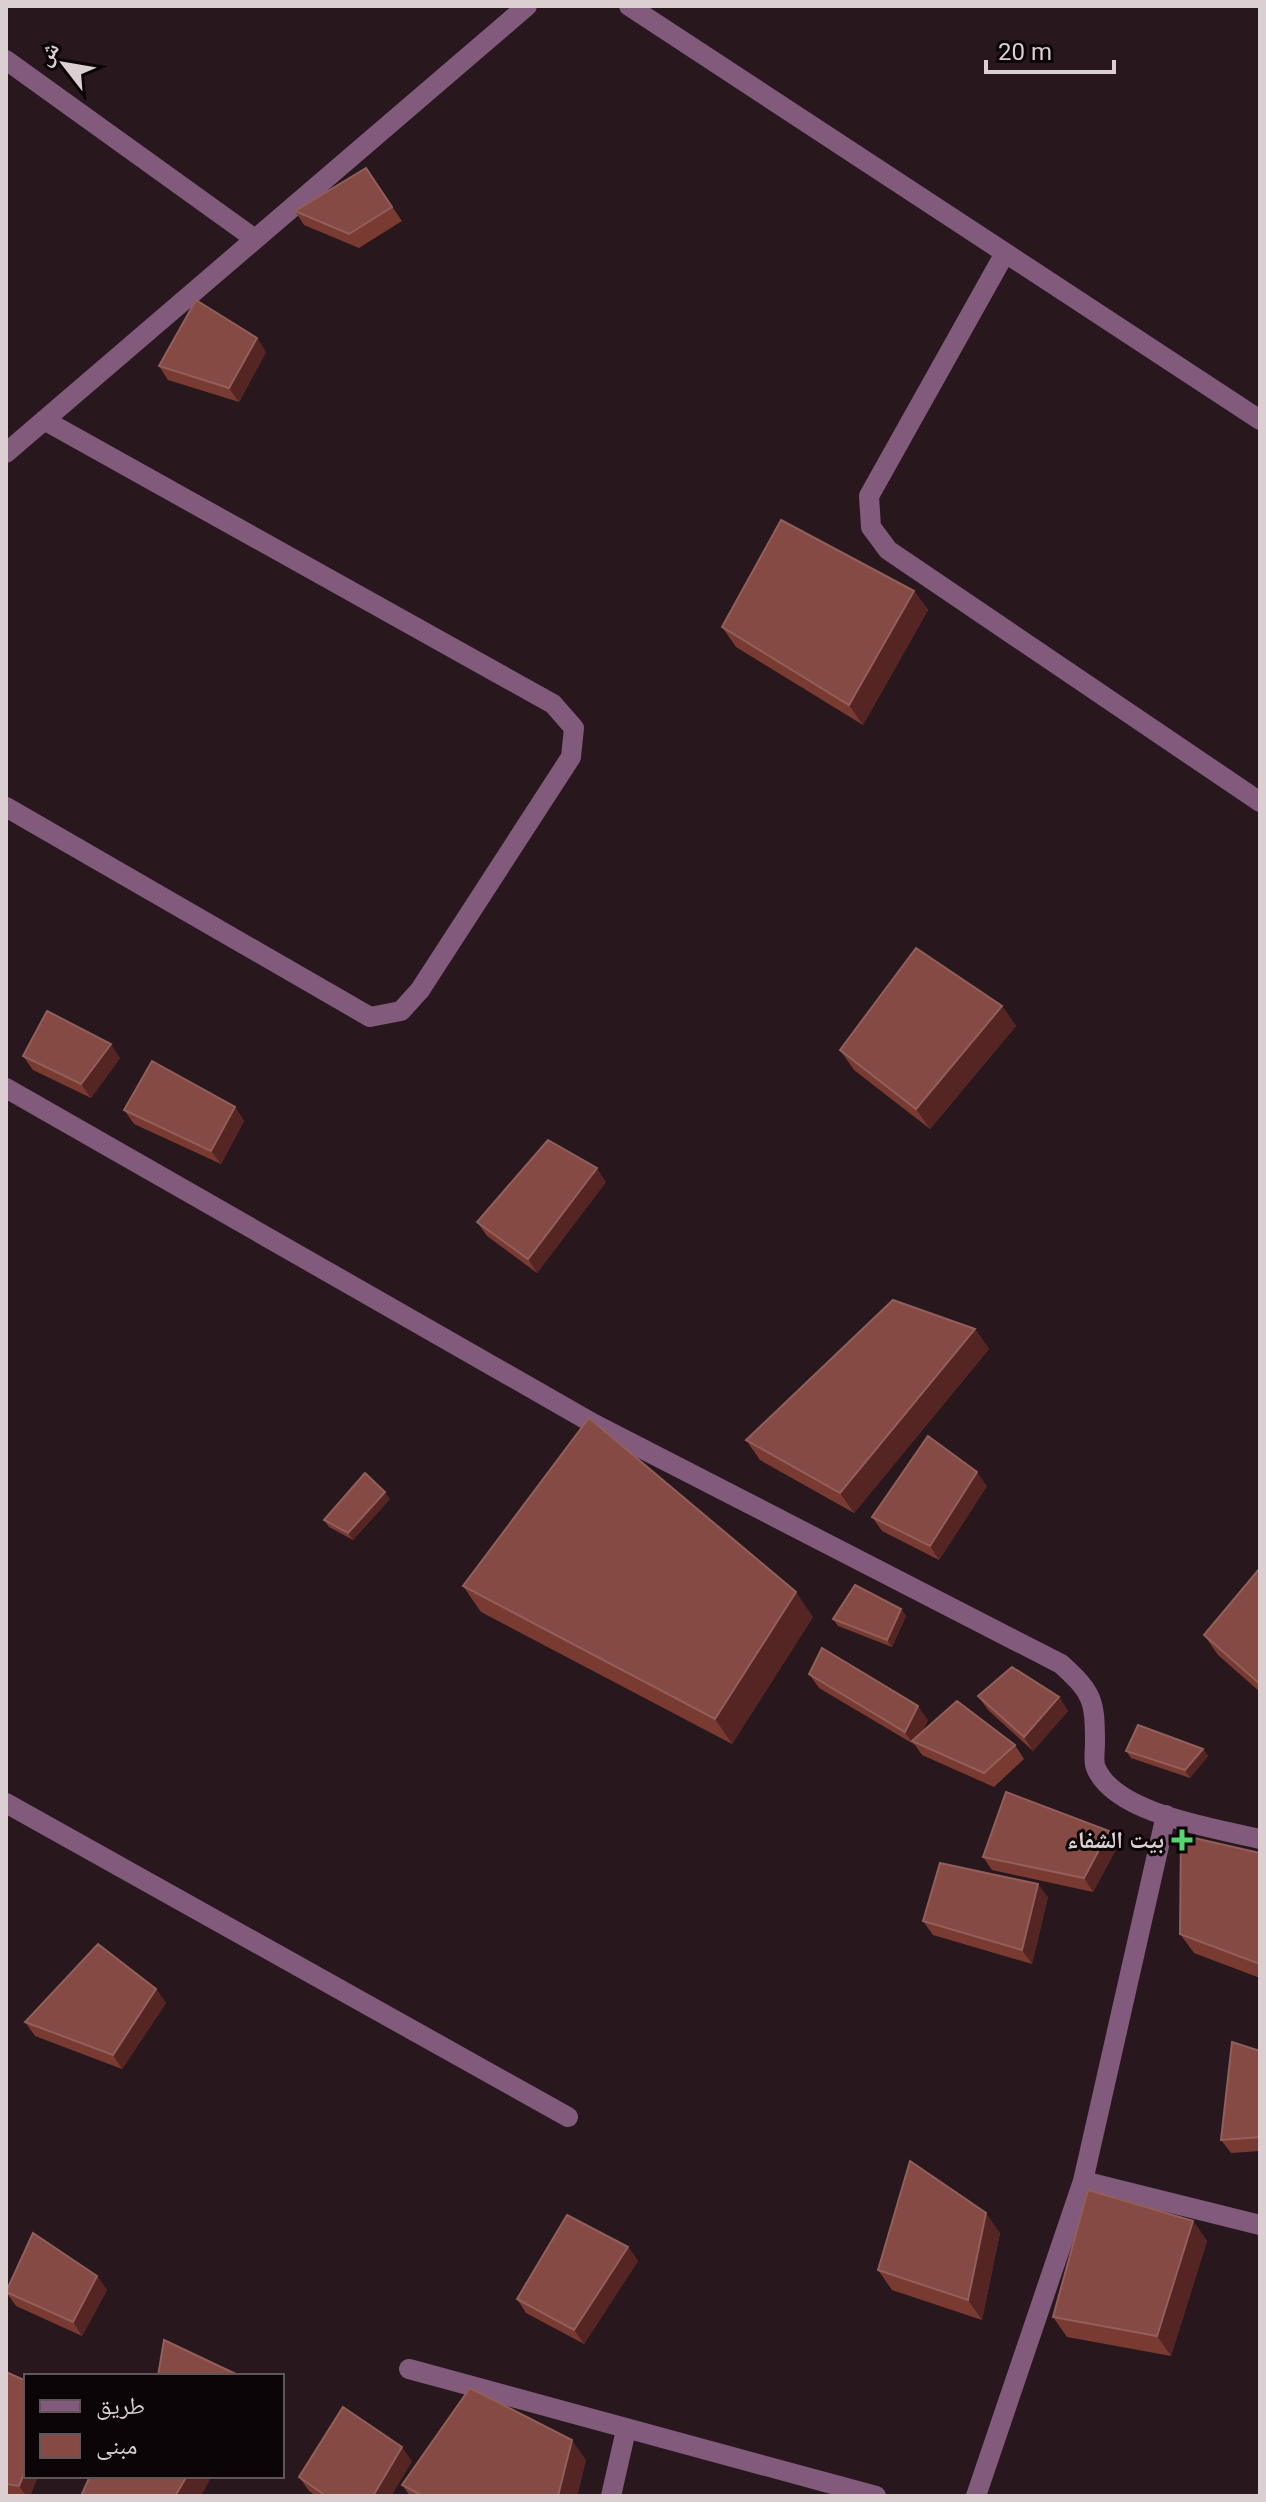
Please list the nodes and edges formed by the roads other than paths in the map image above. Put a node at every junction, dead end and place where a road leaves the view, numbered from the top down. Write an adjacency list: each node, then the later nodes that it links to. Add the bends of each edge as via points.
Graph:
1 (527, 6): 4 (street)
2 (629, 6): 5 (street)
3 (6, 60): 4 (street)
4 (255, 239): 6 (street)
5 (1005, 253): 7 (street); 9 (street, via 869,496 871,527 888,550)
6 (44, 420): 8 (street); 10 (street, via 553,704 574,728 571,757 420,990 401,1011 370,1017)
7 (1260, 420)
8 (6, 453)
9 (1260, 802)
10 (6, 807)
11 (6, 1088): 13 (street, via 594,1424 1061,1664 1088,1688 1095,1767 1116,1795)
12 (6, 1803): 15 (street)
13 (1166, 1815): 14 (street); 16 (street)
14 (1260, 1839)
15 (568, 2117)
16 (1083, 2181): 17 (street); 22 (street)
17 (1260, 2225)
18 (409, 2369): 19 (street)
19 (626, 2430): 20 (street); 21 (street)
20 (611, 2496)
21 (876, 2496)
22 (976, 2496)

